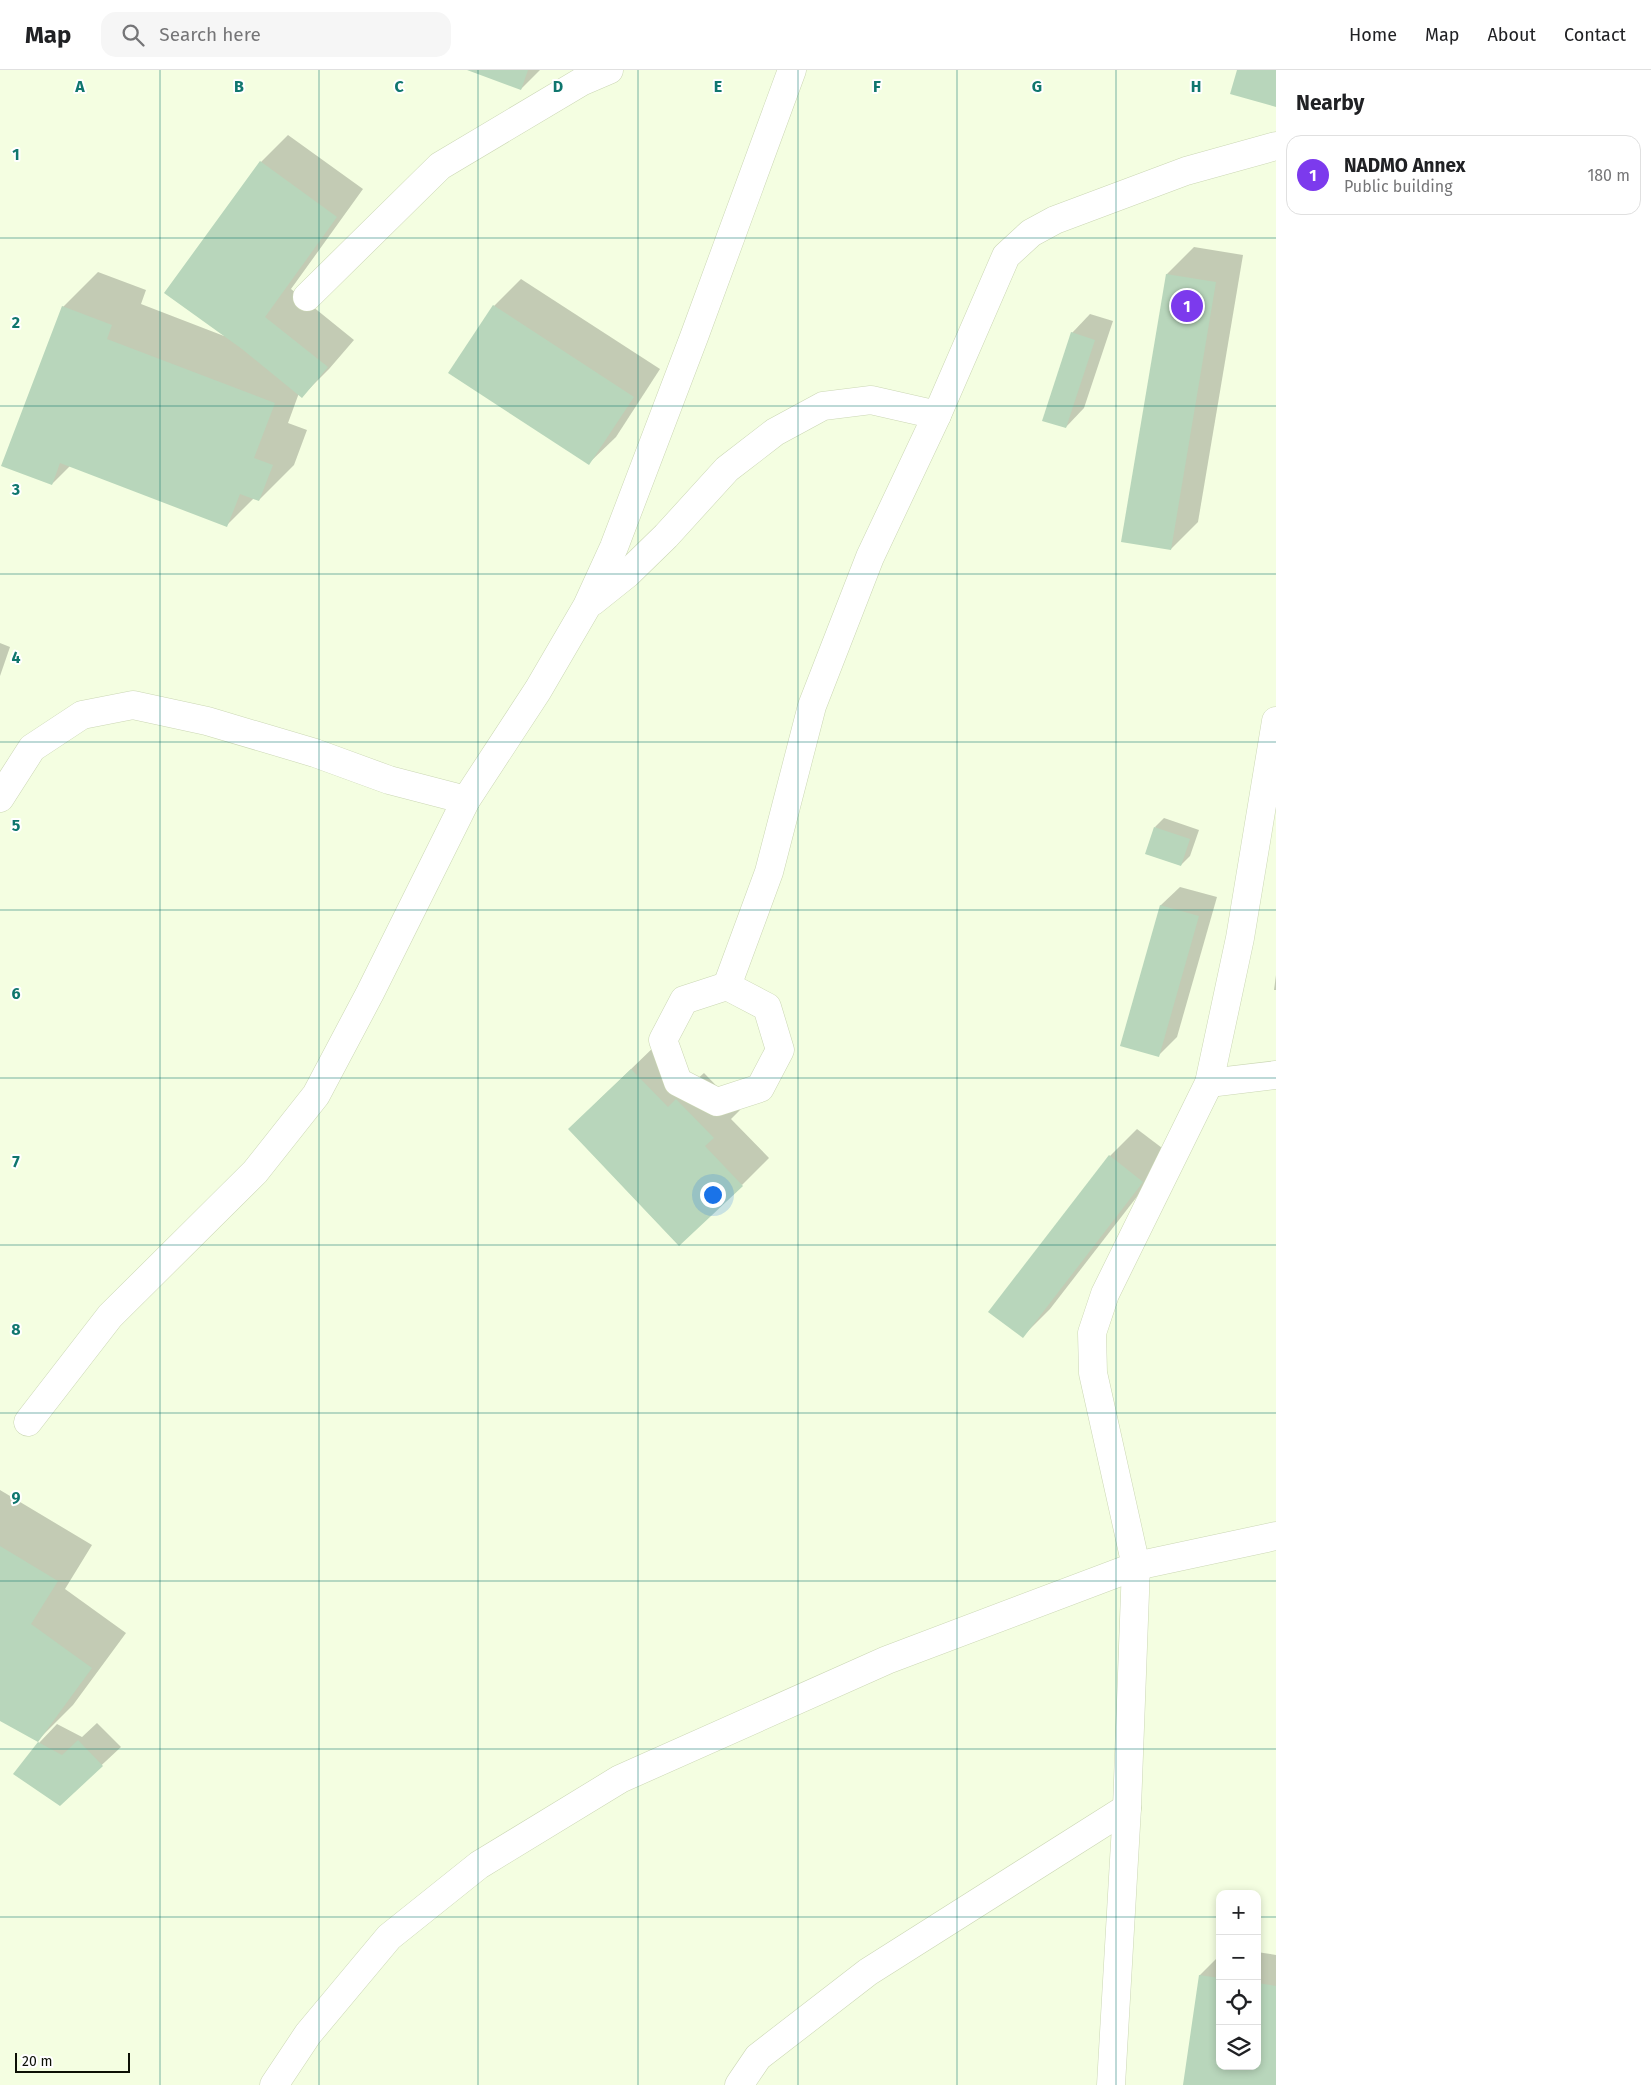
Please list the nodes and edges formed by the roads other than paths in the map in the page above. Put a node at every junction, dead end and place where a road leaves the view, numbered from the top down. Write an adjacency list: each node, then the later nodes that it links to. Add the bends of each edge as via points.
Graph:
1 (609, 70): 4 (street, via 581,82 440,166)
2 (792, 70): 6 (street, via 632,501)
3 (1276, 146): 5 (street, via 1186,171 1055,220 1031,233 1006,256)
4 (307, 297)
5 (937, 415): 6 (street, via 871,400 823,406 775,432 727,469 660,542); 10 (street, via 870,557 812,706 769,872)
6 (587, 606): 9 (street, via 538,690)
7 (1276, 721): 12 (street, via 1240,938)
8 (0, 798): 9 (street, via 32,748 82,715 132,705 207,720 389,780)
9 (466, 800): 13 (street, via 375,985 316,1095 255,1172 110,1316)
10 (728, 986): 10 (street, via 684,1000 663,1040 678,1082 717,1102 760,1088 780,1050 767,1008)
11 (1276, 1075): 12 (street)
12 (1209, 1083): 15 (street, via 1105,1294 1092,1333 1093,1373)
13 (28, 1422)
14 (1276, 1536): 15 (street)
15 (1136, 1566): 16 (street); 17 (street, via 887,1660 620,1779 479,1865 389,1937 308,2034)
16 (1127, 1808): 18 (street, via 868,1972 758,2057); 19 (street)
17 (274, 2085)
18 (739, 2085)
19 (1112, 2085)

